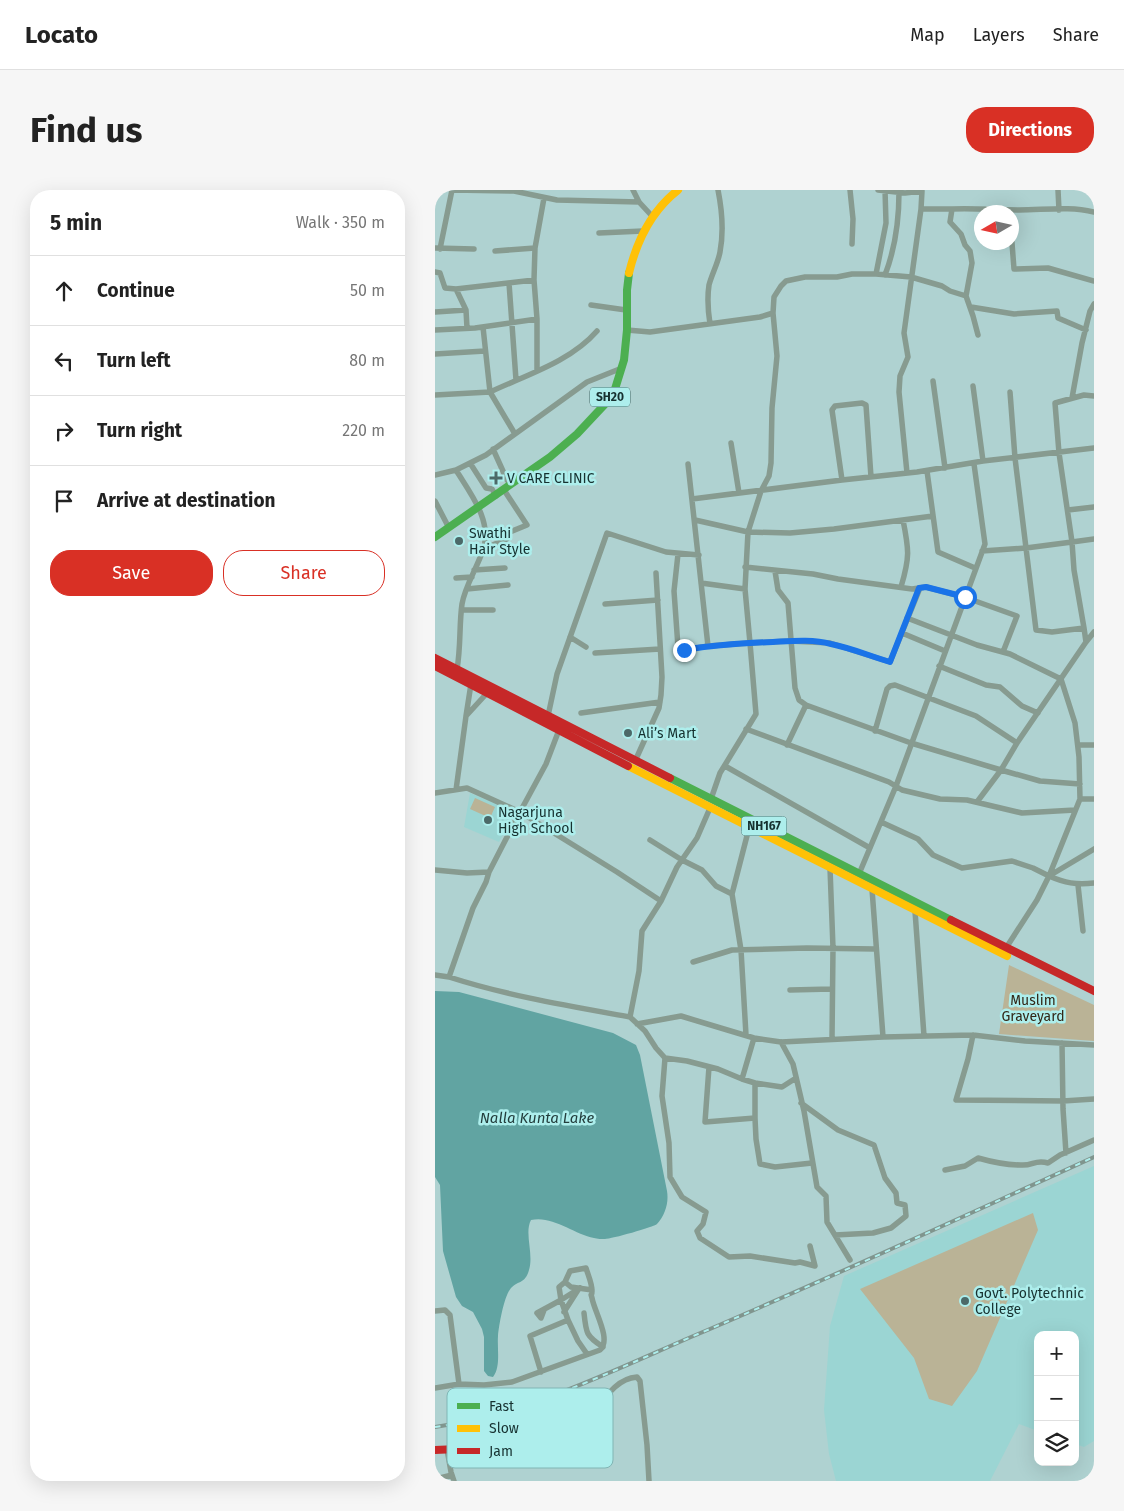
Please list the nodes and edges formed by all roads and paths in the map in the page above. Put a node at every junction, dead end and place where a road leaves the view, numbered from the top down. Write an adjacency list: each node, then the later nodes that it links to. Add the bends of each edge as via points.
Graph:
1 (452, 190): 2 (street); 25 (street)
2 (501, 190): 11 (street)
3 (633, 190): 14 (street)
4 (678, 190): 21 (main road, SH20)
5 (718, 190): 48 (street, via 722,233 720,252 709,284)
6 (850, 190): 24 (street)
7 (878, 190): 9 (street)
8 (1058, 190): 18 (street)
9 (885, 191): 12 (street); 31 (street, via 886,223)
10 (922, 191): 12 (street); 16 (street)
11 (530, 192): 13 (street)
12 (899, 192): 32 (street, via 897,228)
13 (543, 198): 14 (street); 26 (street)
14 (639, 202): 21 (street)
15 (974, 208): 17 (street)
16 (921, 209): 17 (street); 33 (street)
17 (952, 209): 38 (street, via 950,222 961,234 972,263)
18 (1059, 210): 19 (street); 20 (street, via 1078,208)
19 (1019, 211)
20 (1094, 212)
21 (652, 216): 22 (main road, SH20)
22 (643, 231): 23 (street); 43 (main road, SH20, via 628,277)
23 (599, 234)
24 (852, 244)
25 (438, 248): 27 (street)
26 (535, 248): 29 (street); 34 (street)
27 (474, 249)
28 (1012, 250): 35 (street, via 1013,269 1048,268)
29 (495, 251)
30 (435, 272): 37 (street, via 440,273 445,288)
31 (876, 274): 32 (street); 45 (street, via 805,277 786,281 774,297)
32 (885, 275): 33 (street)
33 (911, 277): 38 (street); 81 (street, via 904,333 908,357 900,376 899,392)
34 (534, 280): 36 (street); 46 (street)
35 (1094, 281)
36 (509, 283): 37 (street); 47 (street)
37 (456, 289): 42 (street)
38 (966, 296): 41 (street)
39 (1094, 304): 53 (street)
40 (591, 305): 43 (street)
41 (971, 307): 53 (street, via 1014,314 1057,311 1058,318); 55 (street)
42 (466, 310): 44 (street); 50 (street)
43 (626, 310): 52 (main road, SH20)
44 (435, 312)
45 (773, 313): 48 (street); 87 (street, via 777,356 771,463)
46 (537, 319): 47 (street); 59 (street)
47 (511, 323): 49 (street); 60 (street)
48 (710, 324): 52 (street, via 651,332)
49 (483, 327): 50 (street); 56 (street)
50 (467, 328): 51 (street)
51 (435, 330)
52 (627, 330): 58 (main road, SH20)
53 (1086, 330): 67 (street)
54 (597, 331): 59 (street, via 579,348)
55 (977, 335)
56 (485, 351): 57 (street); 63 (street)
57 (435, 354)
58 (623, 368): 68 (street, via 587,382); 85 (main road, SH20, via 601,409 568,442)
59 (537, 370): 60 (street)
60 (516, 380): 63 (street)
61 (933, 381): 78 (street)
62 (973, 386): 74 (street)
63 (490, 392): 65 (street); 68 (street)
64 (1010, 392): 73 (street)
65 (435, 396)
66 (1094, 396): 67 (street)
67 (1072, 398): 72 (street, via 1055,403)
68 (515, 434): 71 (street)
69 (731, 443): 88 (street)
70 (1094, 448): 72 (street)
71 (493, 449): 75 (street); 85 (street, via 507,480)
72 (1059, 452): 73 (street); 94 (street)
73 (1015, 458): 74 (street); 103 (street)
74 (983, 461): 77 (street)
75 (470, 463): 79 (street); 89 (street, via 486,488 492,489)
76 (689, 464): 90 (street)
77 (974, 464): 78 (street); 105 (street, via 985,544)
78 (945, 468): 80 (street)
79 (456, 470): 82 (street); 92 (street)
80 (927, 471): 81 (street); 95 (street)
81 (907, 473): 83 (street)
82 (435, 475)
83 (871, 477): 84 (street); 84 (street, via 863,403 833,407)
84 (842, 480): 87 (street)
85 (513, 484): 86 (main road, SH20)
86 (504, 490): 89 (main road, SH20); 104 (street, via 527,525 505,534 507,539)
87 (761, 491): 88 (street); 99 (street)
88 (739, 493): 90 (street)
89 (496, 496): 92 (main road, SH20)
90 (692, 499): 96 (street)
91 (435, 501): 98 (street)
92 (478, 506): 98 (main road, SH20); 104 (street, via 485,529)
93 (1094, 507): 94 (street)
94 (1068, 510): 102 (street)
95 (933, 516): 97 (street); 110 (street, via 938,552)
96 (695, 520): 99 (street); 107 (street)
97 (903, 520): 99 (street, via 790,533); 118 (street, via 909,551)
98 (449, 528): 100 (main road, SH20)
99 (748, 532): 108 (street)
100 (435, 537)
101 (1094, 539): 102 (street)
102 (1072, 542): 103 (street); 128 (street)
103 (1026, 548): 105 (street); 128 (street, via 1036,630 1052,632)
104 (483, 549): 111 (street)
105 (982, 551): 110 (street)
106 (678, 554): 107 (street); 132 (street, via 607,533); 136 (street, via 674,592 678,647 684,650)
107 (699, 555): 116 (street)
108 (745, 567): 112 (street); 121 (street)
109 (505, 568): 111 (street)
110 (975, 568): 122 (street)
111 (474, 570): 114 (street)
112 (775, 571): 118 (street); 133 (street, via 777,590 788,603)
113 (656, 573): 123 (street)
114 (471, 577): 115 (street); 120 (street)
115 (456, 578)
116 (701, 584): 121 (street); 136 (street)
117 (508, 585): 120 (street)
118 (901, 587): 119 (street)
119 (919, 588): 122 (street); 127 (street)
120 (467, 589): 125 (street)
121 (745, 589): 135 (street)
122 (965, 597): 131 (street); 140 (street, via 1017,616)
123 (658, 600): 124 (street); 138 (street)
124 (605, 604)
125 (462, 610): 126 (street); 145 (street)
126 (493, 610)
127 (907, 618): 130 (street); 131 (street)
128 (1084, 628): 134 (street)
129 (1094, 632): 134 (street)
130 (902, 633): 133 (street, via 890,662 830,643); 139 (street)
131 (951, 635): 139 (street); 140 (street)
132 (570, 637): 137 (street); 155 (street, via 557,674)
133 (790, 641): 135 (street); 151 (street, via 795,688 799,700)
134 (1086, 642): 146 (street)
135 (749, 643): 136 (street); 157 (street, via 756,714)
136 (708, 646)
137 (587, 648)
138 (661, 649): 141 (street); 150 (street)
139 (945, 652): 144 (street)
140 (1003, 652): 146 (street)
141 (595, 654)
142 (435, 658): 145 (main road, NH167)
143 (435, 666): 147 (main road, NH167)
144 (939, 666): 149 (street); 152 (street, via 986,685 1000,687 1022,706)
145 (457, 669): 155 (main road, NH167)
146 (1061, 678): 152 (street); 162 (street, via 1075,723)
147 (471, 684): 148 (main road, NH167); 154 (street)
148 (488, 692): 154 (street); 156 (main road, NH167)
149 (928, 698): 158 (street, via 890,686); 159 (street); 160 (street, via 975,716)
150 (660, 702): 153 (street); 164 (street)
151 (806, 705): 158 (street); 161 (street)
152 (1038, 713): 160 (street)
153 (581, 714)
154 (466, 716): 169 (street)
155 (548, 716): 156 (main road, NH167)
156 (561, 727): 164 (main road, NH167); 175 (main road, NH167); 177 (street, via 546,764)
157 (746, 729): 161 (street); 165 (street)
158 (875, 731): 159 (street)
159 (911, 743): 166 (street); 168 (street)
160 (1017, 743): 166 (street)
161 (787, 745): 168 (street)
162 (1078, 745): 163 (street); 167 (street)
163 (1094, 745)
164 (636, 759): 171 (main road, NH167)
165 (725, 766): 171 (street); 181 (street)
166 (1001, 770): 167 (street, via 1040,781); 174 (street)
167 (1080, 784): 172 (street)
168 (896, 786): 174 (street, via 940,798); 178 (street)
169 (455, 790): 170 (street); 177 (street, via 467,788)
170 (435, 793)
171 (711, 799): 187 (main road, NH167)
172 (1080, 799): 173 (street); 176 (street)
173 (1094, 799)
174 (977, 802): 176 (street, via 1022,813)
175 (710, 808): 179 (main road, NH167); 183 (street, via 697,838)
176 (1075, 810): 188 (street)
177 (520, 812): 186 (street); 193 (street)
178 (881, 822): 181 (street); 188 (street, via 919,839 933,855 962,868 1011,861)
179 (749, 828): 184 (main road, NH167); 192 (street)
180 (650, 840): 183 (street)
181 (870, 848): 187 (street)
182 (1094, 849): 188 (street)
183 (682, 860): 192 (street, via 702,870 716,886); 193 (street)
184 (830, 868): 191 (main road, NH167); 196 (street)
185 (435, 870): 186 (street)
186 (489, 872): 202 (street)
187 (859, 874): 197 (main road, NH167)
188 (1049, 876): 190 (street); 197 (street)
189 (1094, 883): 190 (street)
190 (1078, 885): 195 (street)
191 (872, 890): 194 (main road, NH167); 198 (street)
192 (732, 894): 199 (street)
193 (661, 901): 207 (street, via 642,931 639,971)
194 (915, 911): 206 (main road, NH167); 211 (street)
195 (1083, 932)
196 (833, 948): 198 (street); 199 (street); 204 (street)
197 (1006, 948): 205 (main road, NH167)
198 (875, 949): 212 (street)
199 (741, 950): 200 (street); 209 (street)
200 (693, 962)
201 (435, 975): 202 (street)
202 (449, 977): 207 (street, via 475,986)
203 (789, 990): 204 (street)
204 (833, 990): 214 (street)
205 (1094, 991)
206 (1094, 998)
207 (630, 1017): 208 (street)
208 (637, 1024): 209 (street, via 681,1016); 218 (street)
209 (746, 1035): 213 (street)
210 (973, 1035): 211 (street); 216 (street); 224 (street, via 956,1100)
211 (924, 1036): 212 (street)
212 (883, 1037): 214 (street)
213 (755, 1038): 215 (street); 221 (street)
214 (832, 1039): 215 (street)
215 (781, 1042): 220 (street, via 793,1064)
216 (1062, 1043): 217 (street); 224 (street)
217 (1094, 1045)
218 (665, 1058): 219 (street); 232 (street, via 662,1096 670,1177 682,1198 706,1212 697,1231 700,1238 729,1257 750,1256 815,1266)
219 (709, 1067): 221 (street); 226 (street, via 705,1122)
220 (796, 1078): 222 (street, via 781,1087); 225 (street)
221 (742, 1079): 222 (street)
222 (755, 1083): 226 (street)
223 (1094, 1099): 224 (street)
224 (1063, 1101): 228 (street)
225 (801, 1103): 229 (street); 231 (street, via 838,1130 874,1145 885,1178 896,1193 897,1203 905,1205 906,1216 891,1228 873,1233)
226 (755, 1118): 229 (street, via 760,1164 775,1167)
227 (1094, 1140): 228 (street)
228 (1066, 1153): 230 (street, via 1048,1164 1040,1161 1024,1165 998,1164 978,1158 965,1166)
229 (811, 1164): 231 (street, via 817,1187 826,1196 827,1222)
230 (945, 1170)
231 (835, 1235): 233 (street)
232 (810, 1246)
233 (851, 1260)
234 (565, 1282): 235 (street); 236 (street, via 570,1271 585,1268); 237 (street, via 559,1287)
235 (580, 1288): 236 (street); 237 (street); 240 (street)
236 (592, 1290): 243 (street, via 591,1296 603,1328)
237 (561, 1300): 238 (street); 240 (street)
238 (544, 1310)
239 (435, 1311): 246 (street, via 445,1310 450,1315)
240 (564, 1312): 242 (street)
241 (584, 1313): 243 (street, via 586,1333)
242 (568, 1320): 244 (street); 245 (street, via 530,1336)
243 (603, 1347): 244 (street)
244 (587, 1354): 245 (street)
245 (541, 1372): 246 (street, via 512,1382)
246 (459, 1384): 247 (street)
247 (435, 1388)
248 (613, 1388): 253 (street, via 637,1377 640,1381)
249 (447, 1449): 250 (main road)
250 (435, 1450)
251 (453, 1478): 252 (street)
252 (435, 1479)
253 (649, 1481)

